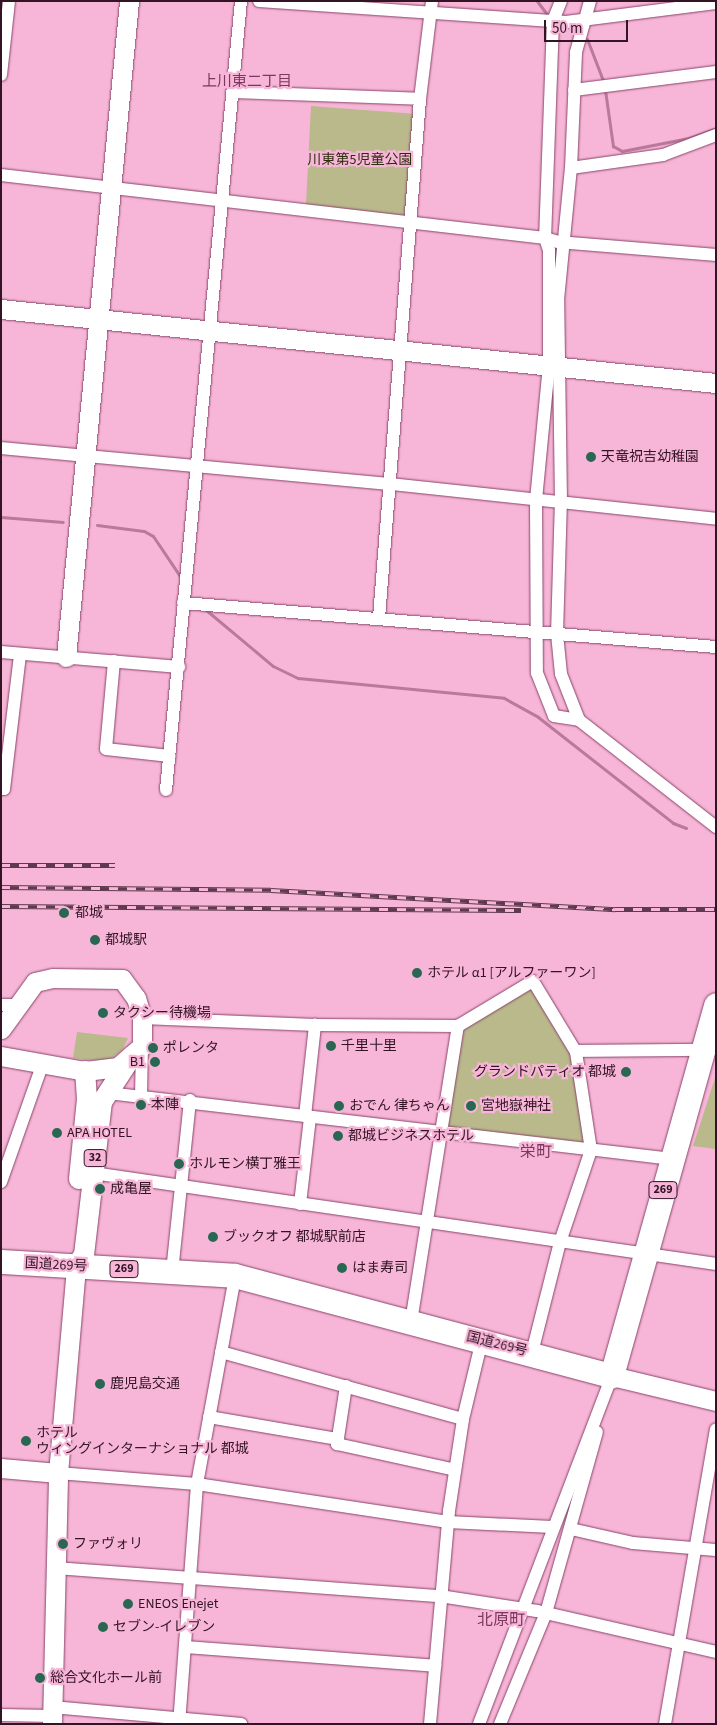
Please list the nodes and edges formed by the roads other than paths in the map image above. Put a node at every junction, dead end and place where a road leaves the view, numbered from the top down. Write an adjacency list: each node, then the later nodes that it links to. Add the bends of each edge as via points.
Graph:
1 (9, 1): 12 (street)
2 (128, 1): 19 (street)
3 (241, 1): 14 (street)
4 (258, 1): 8 (street)
5 (561, 1): 10 (street)
6 (590, 1): 9 (street)
7 (716, 3): 9 (street)
8 (432, 7): 10 (street); 15 (street)
9 (582, 20): 10 (street); 13 (street)
10 (553, 21): 22 (street)
11 (716, 72): 13 (street)
12 (1, 75)
13 (574, 90): 17 (street)
14 (233, 92): 15 (street); 20 (street)
15 (420, 99): 21 (street)
16 (716, 135): 17 (street, via 663,155)
17 (571, 168): 23 (street)
18 (1, 176): 19 (street)
19 (111, 190): 20 (street); 26 (street)
20 (223, 201): 21 (street); 27 (street)
21 (412, 223): 22 (street); 28 (street)
22 (545, 238): 23 (street); 29 (street, via 549,250)
23 (565, 243): 24 (street); 29 (street)
24 (716, 255)
25 (1, 309): 26 (street)
26 (98, 317): 27 (street); 32 (street)
27 (212, 332): 28 (street); 33 (street)
28 (402, 348): 29 (street); 34 (street)
29 (553, 366): 30 (street); 35 (street); 36 (street)
30 (716, 383)
31 (1, 448): 32 (street)
32 (86, 457): 33 (street); 45 (street)
33 (196, 468): 34 (street); 38 (street)
34 (391, 484): 35 (street); 39 (street)
35 (536, 500): 36 (street); 40 (street)
36 (561, 503): 37 (street); 41 (street)
37 (716, 519)
38 (183, 603): 39 (street); 47 (street)
39 (379, 618): 40 (street)
40 (535, 632): 41 (street); 48 (street, via 537,673 548,706 554,716)
41 (557, 634): 42 (street); 48 (street, via 561,674)
42 (716, 647)
43 (1, 652): 44 (street)
44 (20, 654): 45 (street); 49 (street)
45 (66, 658): 46 (street)
46 (114, 661): 47 (street); 50 (street, via 106,748)
47 (179, 667): 50 (street)
48 (579, 720): 53 (street)
49 (6, 722): 51 (street, via 4,789)
50 (170, 756): 52 (street)
51 (1, 789)
52 (166, 790)
53 (716, 827)
54 (10, 1005): 56 (street, via 35,982 53,978 122,979 136,998); 59 (street)
55 (716, 1005): 60 (highway, 269)
56 (142, 1018): 57 (street); 61 (street)
57 (316, 1025): 58 (street); 69 (street)
58 (458, 1026): 62 (street, via 533,981); 70 (street)
59 (1, 1029)
60 (702, 1050): 62 (street); 72 (highway, 269)
61 (137, 1051): 65 (street, via 118,1066); 66 (main road, 32); 67 (street)
62 (576, 1052): 71 (street)
63 (1, 1056): 64 (street)
64 (43, 1063): 65 (street); 74 (street)
65 (85, 1071): 82 (main road, 32, via 87,1099 72,1254)
66 (108, 1093): 67 (street); 73 (main road, 32, via 102,1102)
67 (141, 1097): 68 (street)
68 (190, 1100): 69 (street); 75 (street)
69 (308, 1116): 70 (street); 76 (street)
70 (441, 1132): 71 (street); 77 (street)
71 (591, 1150): 72 (street); 78 (street)
72 (672, 1159): 79 (highway, 269)
73 (94, 1173): 75 (street); 82 (main road, 32, via 84,1255)
74 (1, 1182)
75 (182, 1186): 76 (street); 83 (street)
76 (300, 1204): 77 (street)
77 (427, 1223): 78 (street); 85 (street)
78 (560, 1242): 79 (street); 88 (street)
79 (646, 1254): 81 (street); 89 (highway, 269)
80 (1, 1262): 82 (highway, 国道269号 / 269)
81 (716, 1264)
82 (76, 1266): 83 (highway, 国道269号 / 269); 98 (street)
83 (172, 1272): 84 (highway, 国道269号 / 269)
84 (235, 1276): 85 (highway, 国道269号 / 269); 87 (street)
85 (411, 1322): 86 (highway, 国道269号 / 269)
86 (482, 1340): 88 (highway, 国道269号 / 269); 93 (street)
87 (221, 1352): 90 (street); 92 (street)
88 (532, 1353): 89 (highway, 国道269号 / 269)
89 (612, 1376): 91 (street); 101 (street); 102 (street)
90 (346, 1386): 93 (street); 95 (street)
91 (716, 1401)
92 (209, 1417): 95 (street); 99 (street)
93 (463, 1419): 97 (street)
94 (716, 1429): 103 (street)
95 (338, 1439): 97 (street, via 337,1444)
96 (1, 1468): 98 (street)
97 (455, 1470): 100 (street)
98 (58, 1473): 99 (street); 105 (street)
99 (197, 1484): 100 (street); 106 (street)
100 (448, 1522): 101 (street); 107 (street)
101 (552, 1527): 108 (street)
102 (571, 1529): 103 (street, via 632,1543); 109 (street)
103 (697, 1549): 104 (street); 110 (street)
104 (716, 1550)
105 (55, 1568): 106 (street); 115 (street)
106 (190, 1578): 107 (street); 111 (street)
107 (440, 1596): 108 (street); 113 (street)
108 (525, 1609): 109 (street); 119 (street)
109 (546, 1613): 110 (street); 120 (street)
110 (679, 1645): 112 (street); 121 (street)
111 (185, 1647): 113 (street); 116 (street)
112 (716, 1652)
113 (435, 1666): 118 (street)
114 (1, 1715): 115 (street)
115 (52, 1716): 116 (street)
116 (179, 1722): 117 (street)
117 (241, 1724)
118 (430, 1724)
119 (479, 1724)
120 (500, 1724)
121 (665, 1724)

